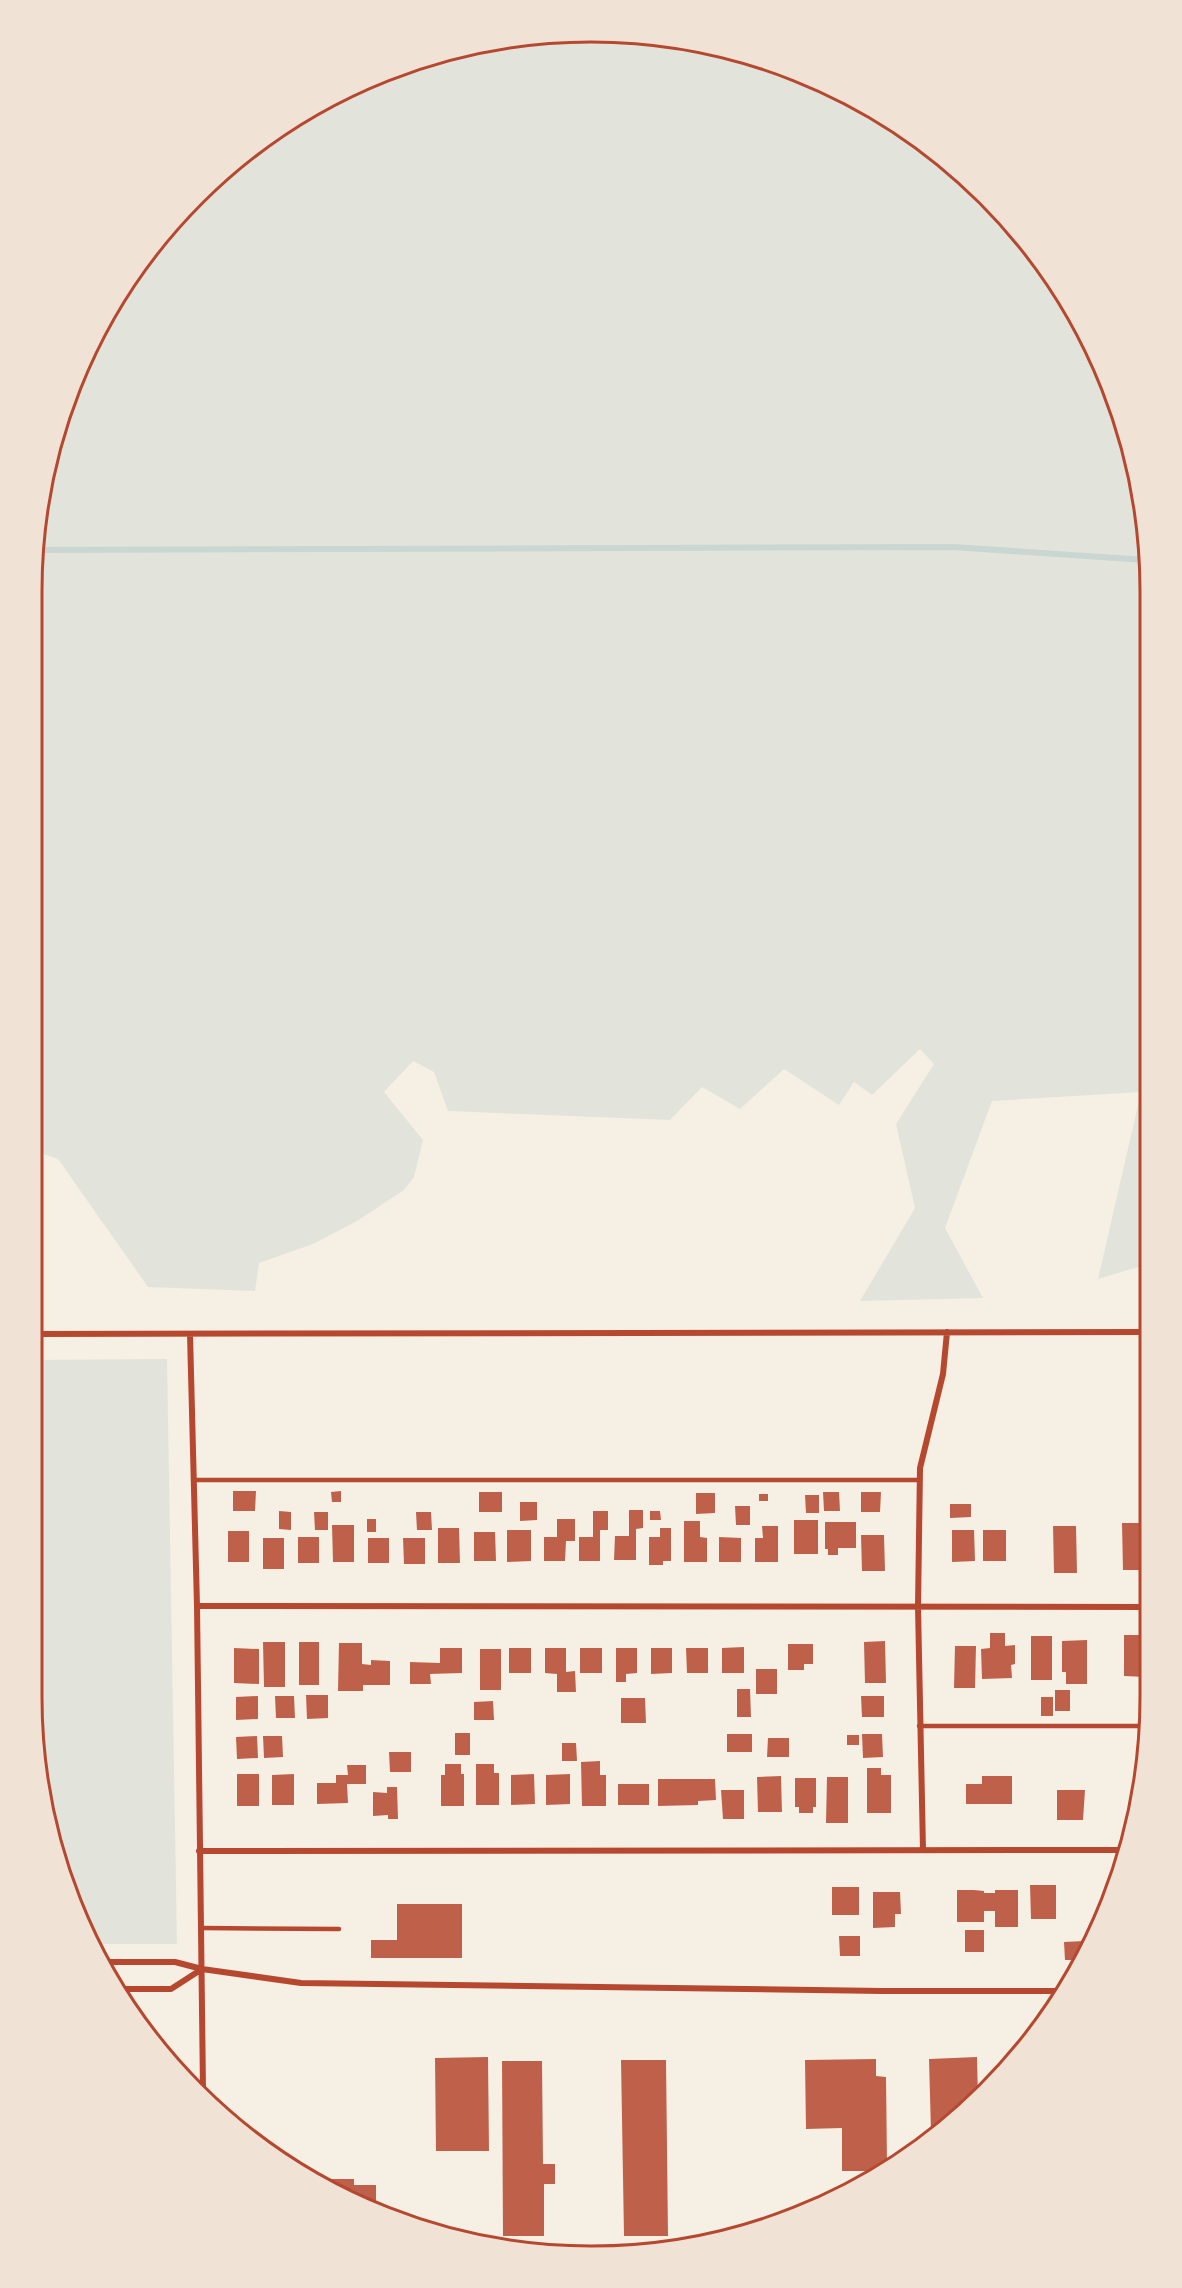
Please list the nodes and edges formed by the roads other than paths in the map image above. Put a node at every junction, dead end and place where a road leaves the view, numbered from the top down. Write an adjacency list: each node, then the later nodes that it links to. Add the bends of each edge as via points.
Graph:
1 (946, 1332): 2 (street); 3 (street); 6 (street, via 943,1374 923,1449)
2 (1140, 1332)
3 (190, 1334): 4 (street); 5 (street)
4 (42, 1335)
5 (193, 1480): 6 (lane); 7 (street)
6 (920, 1480): 8 (street)
7 (197, 1606): 8 (street); 14 (street)
8 (918, 1607): 9 (street); 10 (street)
9 (1140, 1607)
10 (919, 1726): 11 (lane); 12 (street)
11 (1139, 1726)
12 (923, 1850): 13 (street); 14 (street)
13 (1118, 1850)
14 (199, 1851): 15 (street)
15 (201, 1928): 16 (lane); 18 (street)
16 (339, 1929)
17 (111, 1962): 18 (street, via 175,1962)
18 (202, 1969): 19 (street, via 171,1989); 20 (street, via 301,1983); 21 (street)
19 (127, 1989)
20 (1054, 1991)
21 (203, 2085)

